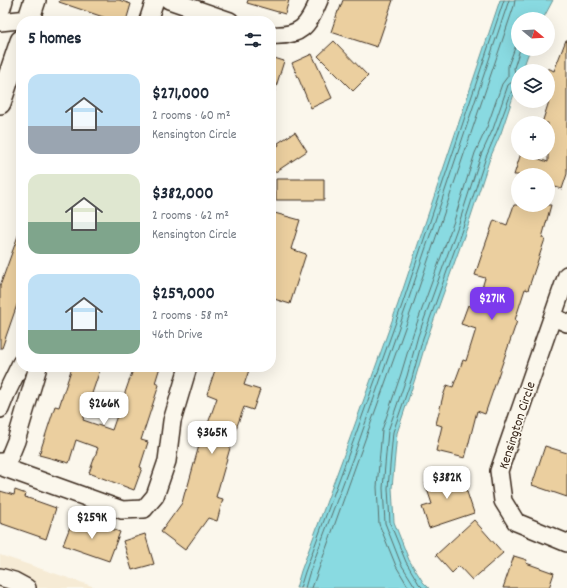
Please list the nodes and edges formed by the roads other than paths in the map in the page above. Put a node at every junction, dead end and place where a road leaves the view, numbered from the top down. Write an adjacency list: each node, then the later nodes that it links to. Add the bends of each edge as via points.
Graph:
1 (2, 0): 5 (main road)
2 (155, 0): 6 (street)
3 (169, 0): 7 (street)
4 (319, 0): 11 (street, via 307,25 292,34)
5 (0, 7)
6 (150, 16)
7 (215, 16)
8 (16, 18): 9 (street)
9 (0, 22)
10 (0, 26): 12 (street)
11 (276, 35)
12 (16, 37)
13 (16, 55): 14 (main road)
14 (0, 103)
15 (567, 275): 16 (street, Kensington Circle)
16 (560, 320): 22 (street, Kensington Circle, via 499,470 503,501 516,522)
17 (17, 372): 20 (street)
18 (37, 372): 21 (street, via 16,441)
19 (187, 372): 21 (street, via 172,421 167,461 156,496 144,509 122,510)
20 (0, 409)
21 (3, 465)
22 (567, 543)
23 (0, 578): 24 (street, via 14,581)
24 (27, 588)

